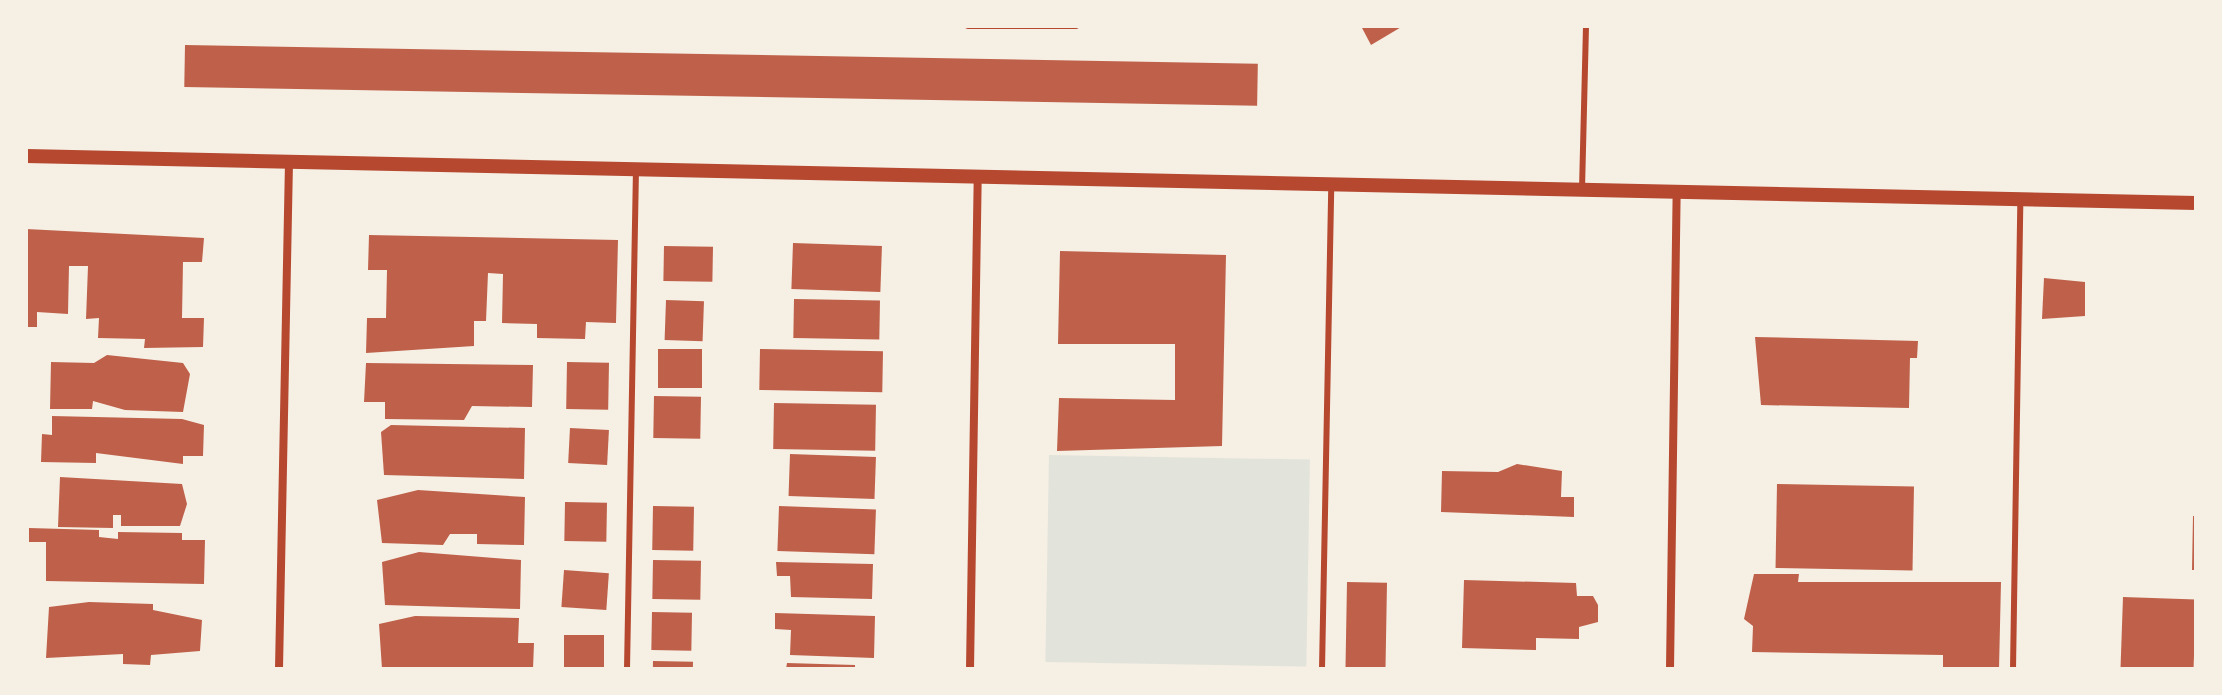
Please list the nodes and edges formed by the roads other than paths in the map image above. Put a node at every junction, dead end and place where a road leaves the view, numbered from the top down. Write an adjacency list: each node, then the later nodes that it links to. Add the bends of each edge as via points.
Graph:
1 (968, 26): 2 (lane)
2 (1076, 26)
3 (1586, 26): 9 (lane)
4 (26, 156): 5 (street)
5 (289, 161): 6 (street); 13 (street)
6 (636, 169): 7 (street); 14 (lane)
7 (978, 176): 8 (street); 15 (street)
8 (1331, 184): 9 (street); 16 (lane)
9 (1582, 190): 10 (street)
10 (1677, 192): 11 (street); 17 (street)
11 (2020, 199): 12 (street); 18 (lane)
12 (2196, 203)
13 (279, 669)
14 (627, 669)
15 (970, 669)
16 (1322, 669)
17 (1670, 669)
18 (2013, 669)

